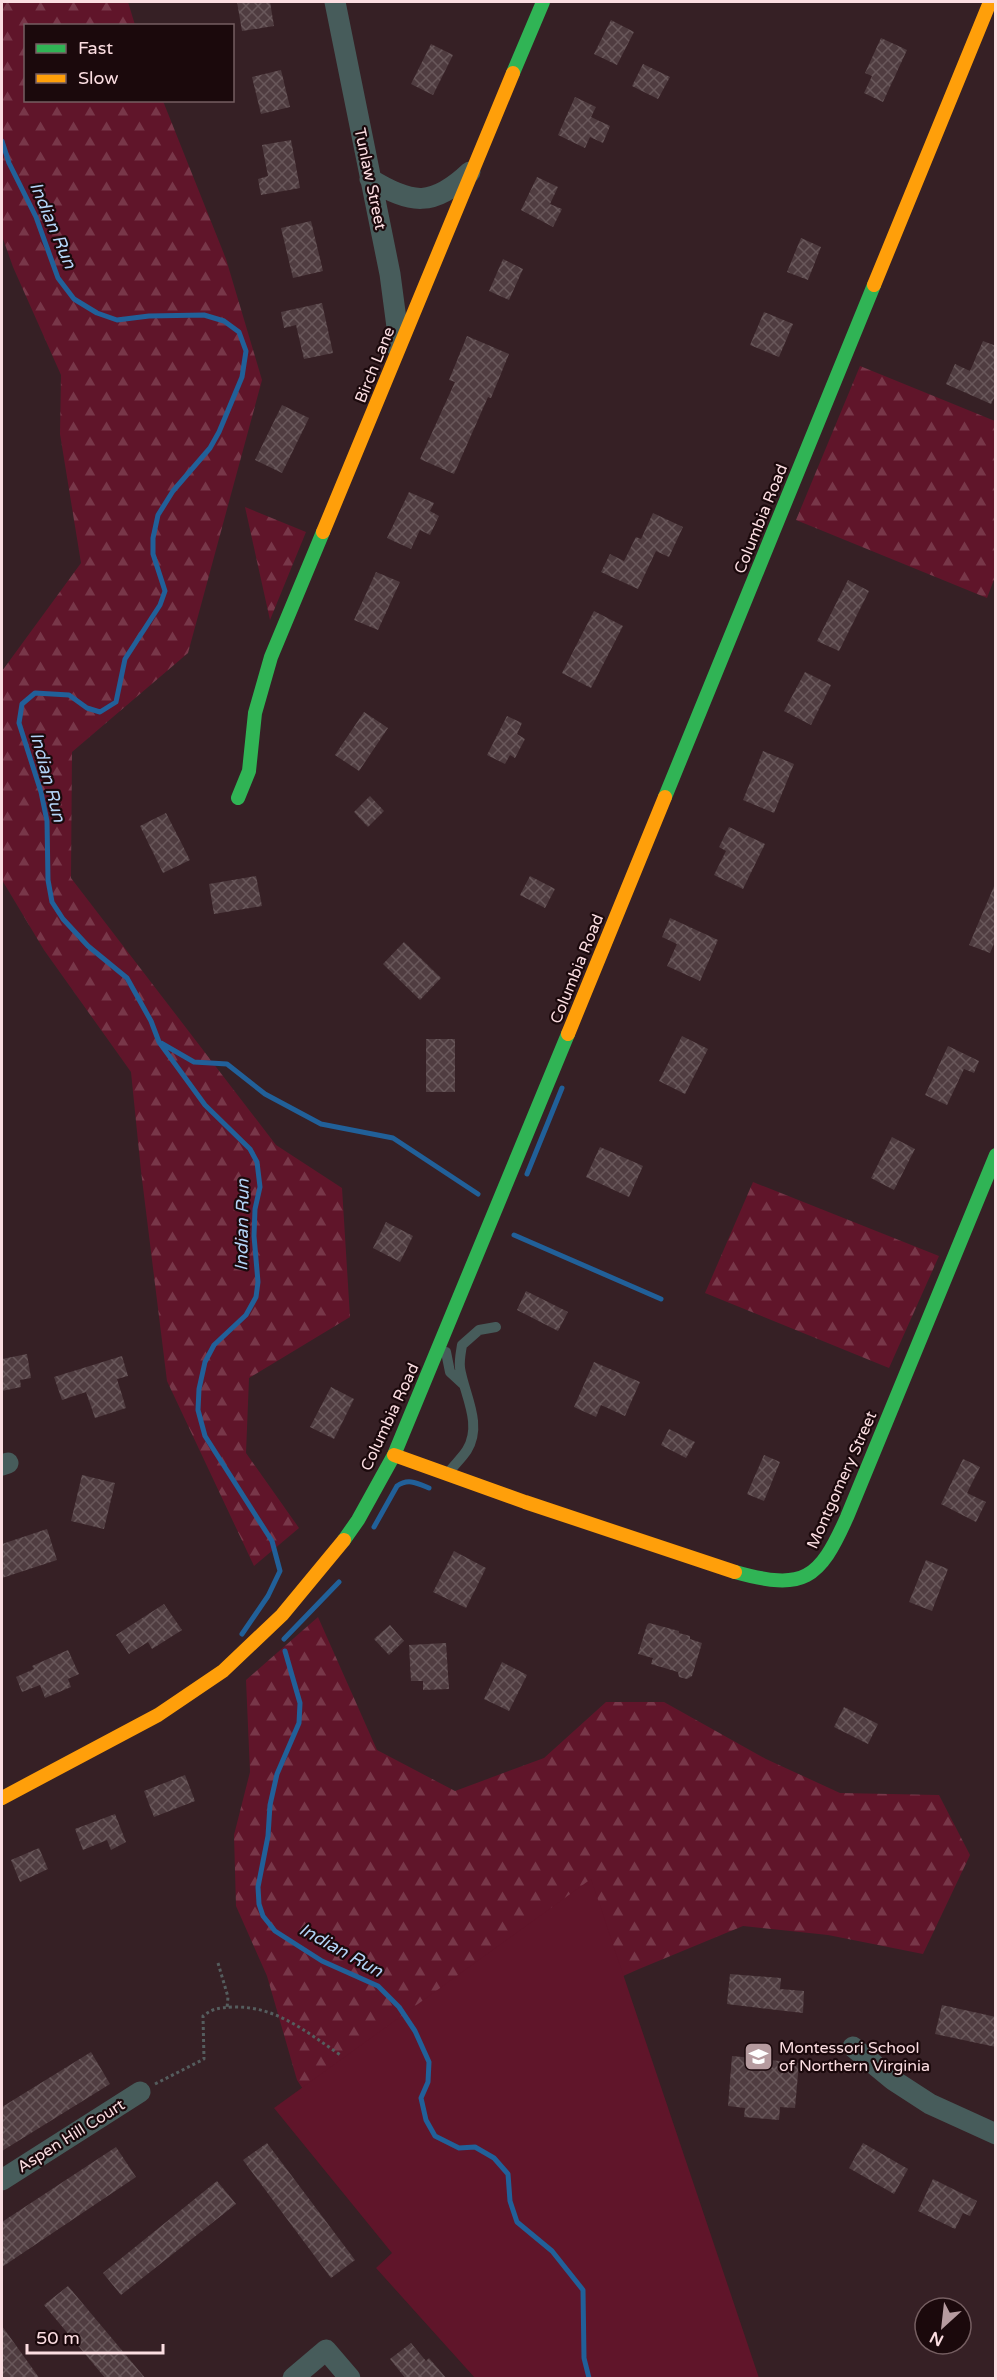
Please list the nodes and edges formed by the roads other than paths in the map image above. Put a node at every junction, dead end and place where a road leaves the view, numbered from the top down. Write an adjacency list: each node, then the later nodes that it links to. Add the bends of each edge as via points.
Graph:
1 (335, 2): 5 (street, Tunlaw Street)
2 (543, 2): 4 (street, Birch Lane)
3 (990, 2): 10 (street, Columbia Road)
4 (473, 170): 5 (street, via 453,188 423,199 407,198); 6 (street, Birch Lane)
5 (370, 179): 6 (street, Tunlaw Street, via 390,274 397,327)
6 (396, 358): 7 (street, Birch Lane, via 270,657 257,704 249,771)
7 (238, 798)
8 (996, 1155): 14 (street, Montgomery Street, via 847,1517 830,1554 812,1574 773,1581)
9 (496, 1327): 11 (lane, via 479,1330)
10 (443, 1339): 11 (lane); 12 (lane, via 450,1372); 13 (street, Columbia Road)
11 (462, 1345): 12 (lane, via 459,1364)
12 (463, 1384): 14 (lane, via 473,1416 472,1432 468,1449)
13 (394, 1455): 14 (street, Montgomery Street); 15 (street, Columbia Road, via 358,1520 328,1561 282,1615 223,1671 158,1715)
14 (446, 1475)
15 (2, 1798)
16 (853, 2047): 18 (street, via 930,2104)
17 (140, 2092): 19 (street, Aspen Hill Court)
18 (996, 2134)
19 (2, 2180)
20 (292, 2379): 21 (street, via 326,2350)
21 (350, 2379)

